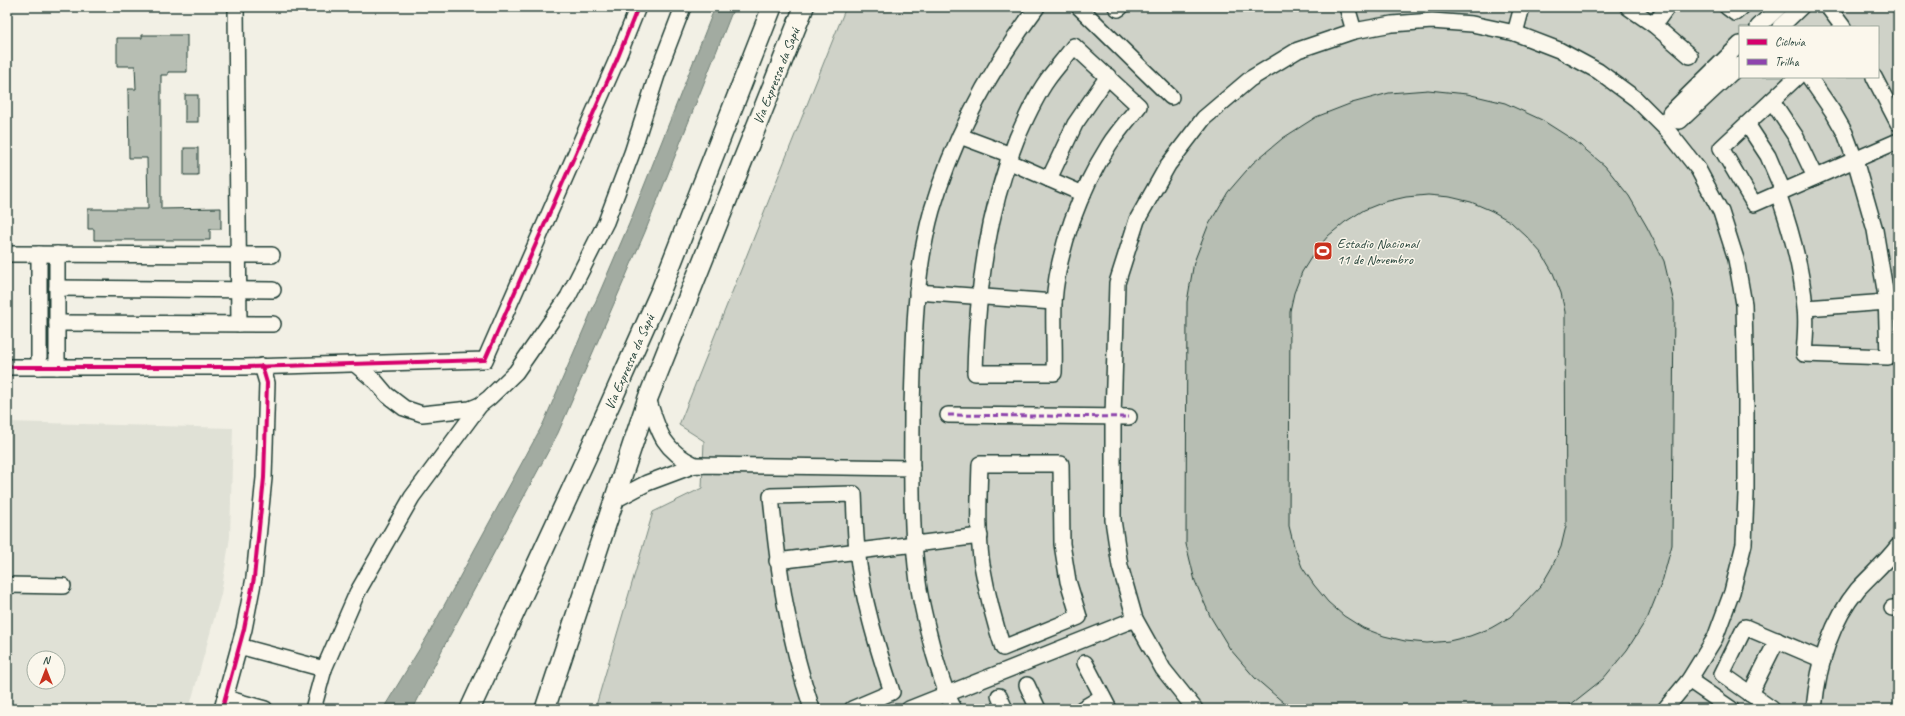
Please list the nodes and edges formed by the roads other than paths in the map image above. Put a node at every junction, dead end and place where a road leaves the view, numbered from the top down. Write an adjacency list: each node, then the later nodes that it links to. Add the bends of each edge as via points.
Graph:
1 (236, 7): 47 (street)
2 (638, 7): 60 (street, via 485,360)
3 (683, 7): 66 (street, via 658,72 632,153 602,229 568,297 516,372)
4 (772, 7): 94 (main road, Via Expressa da Sapú, via 661,290)
5 (804, 7): 65 (main road, Via Expressa da Sapú)
6 (1037, 7): 36 (street, via 1016,34 981,90)
7 (1079, 7): 32 (street)
8 (1116, 7): 9 (street)
9 (1121, 7)
10 (1347, 7): 23 (street)
11 (1522, 7): 24 (street)
12 (1628, 7): 19 (street)
13 (1667, 7): 19 (street)
14 (1727, 7): 15 (street, via 1735,13)
15 (1742, 7)
16 (1779, 7): 20 (street)
17 (1801, 7): 21 (street)
18 (1828, 7): 22 (street)
19 (1654, 25): 26 (street)
20 (1759, 26)
21 (1781, 26)
22 (1842, 26)
23 (1354, 31): 24 (street, via 1392,24 1432,21 1472,24); 69 (street, via 1298,50 1250,79 1204,118 1168,165 1137,220 1118,283)
24 (1515, 33): 86 (street, via 1559,50 1598,71 1642,104 1668,131 1698,169 1721,212 1736,258 1744,304 1744,544 1732,592 1715,638)
25 (1739, 45): 27 (street, via 1670,113 1680,121)
26 (1690, 56)
27 (1739, 66)
28 (1108, 76): 38 (street, via 1074,46 1047,80 1026,118); 41 (street, via 1075,124); 43 (street, via 1139,106 1109,145)
29 (1796, 78): 33 (street)
30 (1810, 78): 39 (street, via 1845,133)
31 (1875, 78): 34 (street)
32 (1171, 97)
33 (1772, 100): 35 (street); 40 (street, via 1796,138)
34 (1898, 123)
35 (1747, 124): 42 (street, via 1768,156); 42 (street, via 1721,148 1754,204)
36 (960, 136): 38 (street); 52 (street, via 932,210 919,274)
37 (1898, 141): 39 (street)
38 (1009, 158): 41 (street); 53 (street, via 987,241)
39 (1855, 160): 40 (street); 54 (street, via 1875,230)
40 (1815, 177): 42 (street)
41 (1048, 179): 43 (street)
42 (1780, 192): 56 (street, via 1796,251)
43 (1083, 194): 55 (street, via 1068,234)
44 (7, 254): 45 (street)
45 (39, 254): 46 (street); 63 (street)
46 (57, 254): 47 (street); 49 (street)
47 (238, 255): 48 (street); 50 (street)
48 (272, 255)
49 (56, 288): 50 (street); 57 (street)
50 (238, 290): 51 (street); 58 (street)
51 (273, 290)
52 (918, 292): 53 (street); 71 (street, via 914,337)
53 (979, 297): 55 (street); 55 (street, via 975,373 1054,373)
54 (1890, 297): 56 (street); 56 (street, via 1888,357 1804,354)
55 (1054, 302)
56 (1806, 308)
57 (56, 323): 58 (street); 64 (street)
58 (238, 324): 59 (street)
59 (273, 324)
60 (355, 364): 61 (street); 66 (street, via 387,395 412,412 422,414 470,409)
61 (262, 366): 64 (street); 82 (street, via 267,384 264,478 254,578)
62 (7, 367): 63 (street)
63 (39, 367): 64 (street)
64 (56, 367)
65 (648, 398): 70 (street, via 663,440 670,450); 72 (main road, Via Expressa da Sapú)
66 (480, 405): 85 (street, via 412,497 357,593)
67 (948, 415): 69 (street)
68 (1129, 417): 69 (street)
69 (1113, 418): 80 (street, via 1113,520 1120,566)
70 (695, 465): 71 (street); 72 (street, via 647,483)
71 (912, 468): 74 (street)
72 (613, 501): 95 (main road, Via Expressa da Sapú)
73 (980, 536): 73 (street, via 982,564 1003,648 1079,617 1068,581 1062,544 1061,464 980,464); 74 (street)
74 (914, 544): 76 (street); 88 (street, via 925,620)
75 (1898, 546): 83 (street, via 1842,611 1830,635)
76 (857, 550): 77 (street); 77 (street, via 854,494 771,496); 97 (street, via 877,646 892,692)
77 (777, 561): 96 (street, via 798,669)
78 (7, 585): 79 (street)
79 (63, 586)
80 (1135, 619): 88 (street); 102 (street, via 1163,668)
81 (1777, 640): 83 (street); 89 (street); 89 (street, via 1745,627 1722,674)
82 (239, 646): 85 (street); 90 (street)
83 (1823, 660): 106 (street)
84 (1085, 663): 91 (street)
85 (324, 668): 93 (street)
86 (1689, 680): 103 (street); 104 (street)
87 (1027, 685): 100 (street)
88 (946, 694): 98 (street); 99 (street)
89 (1750, 694): 105 (street)
90 (223, 703): 92 (street)
91 (1105, 703): 101 (street)
92 (265, 709)
93 (312, 709)
94 (470, 709)
95 (544, 709)
96 (812, 709)
97 (852, 709)
98 (909, 709)
99 (954, 709)
100 (1038, 709)
101 (1082, 709)
102 (1195, 709)
103 (1665, 709)
104 (1731, 709)
105 (1772, 709)
106 (1814, 709)

